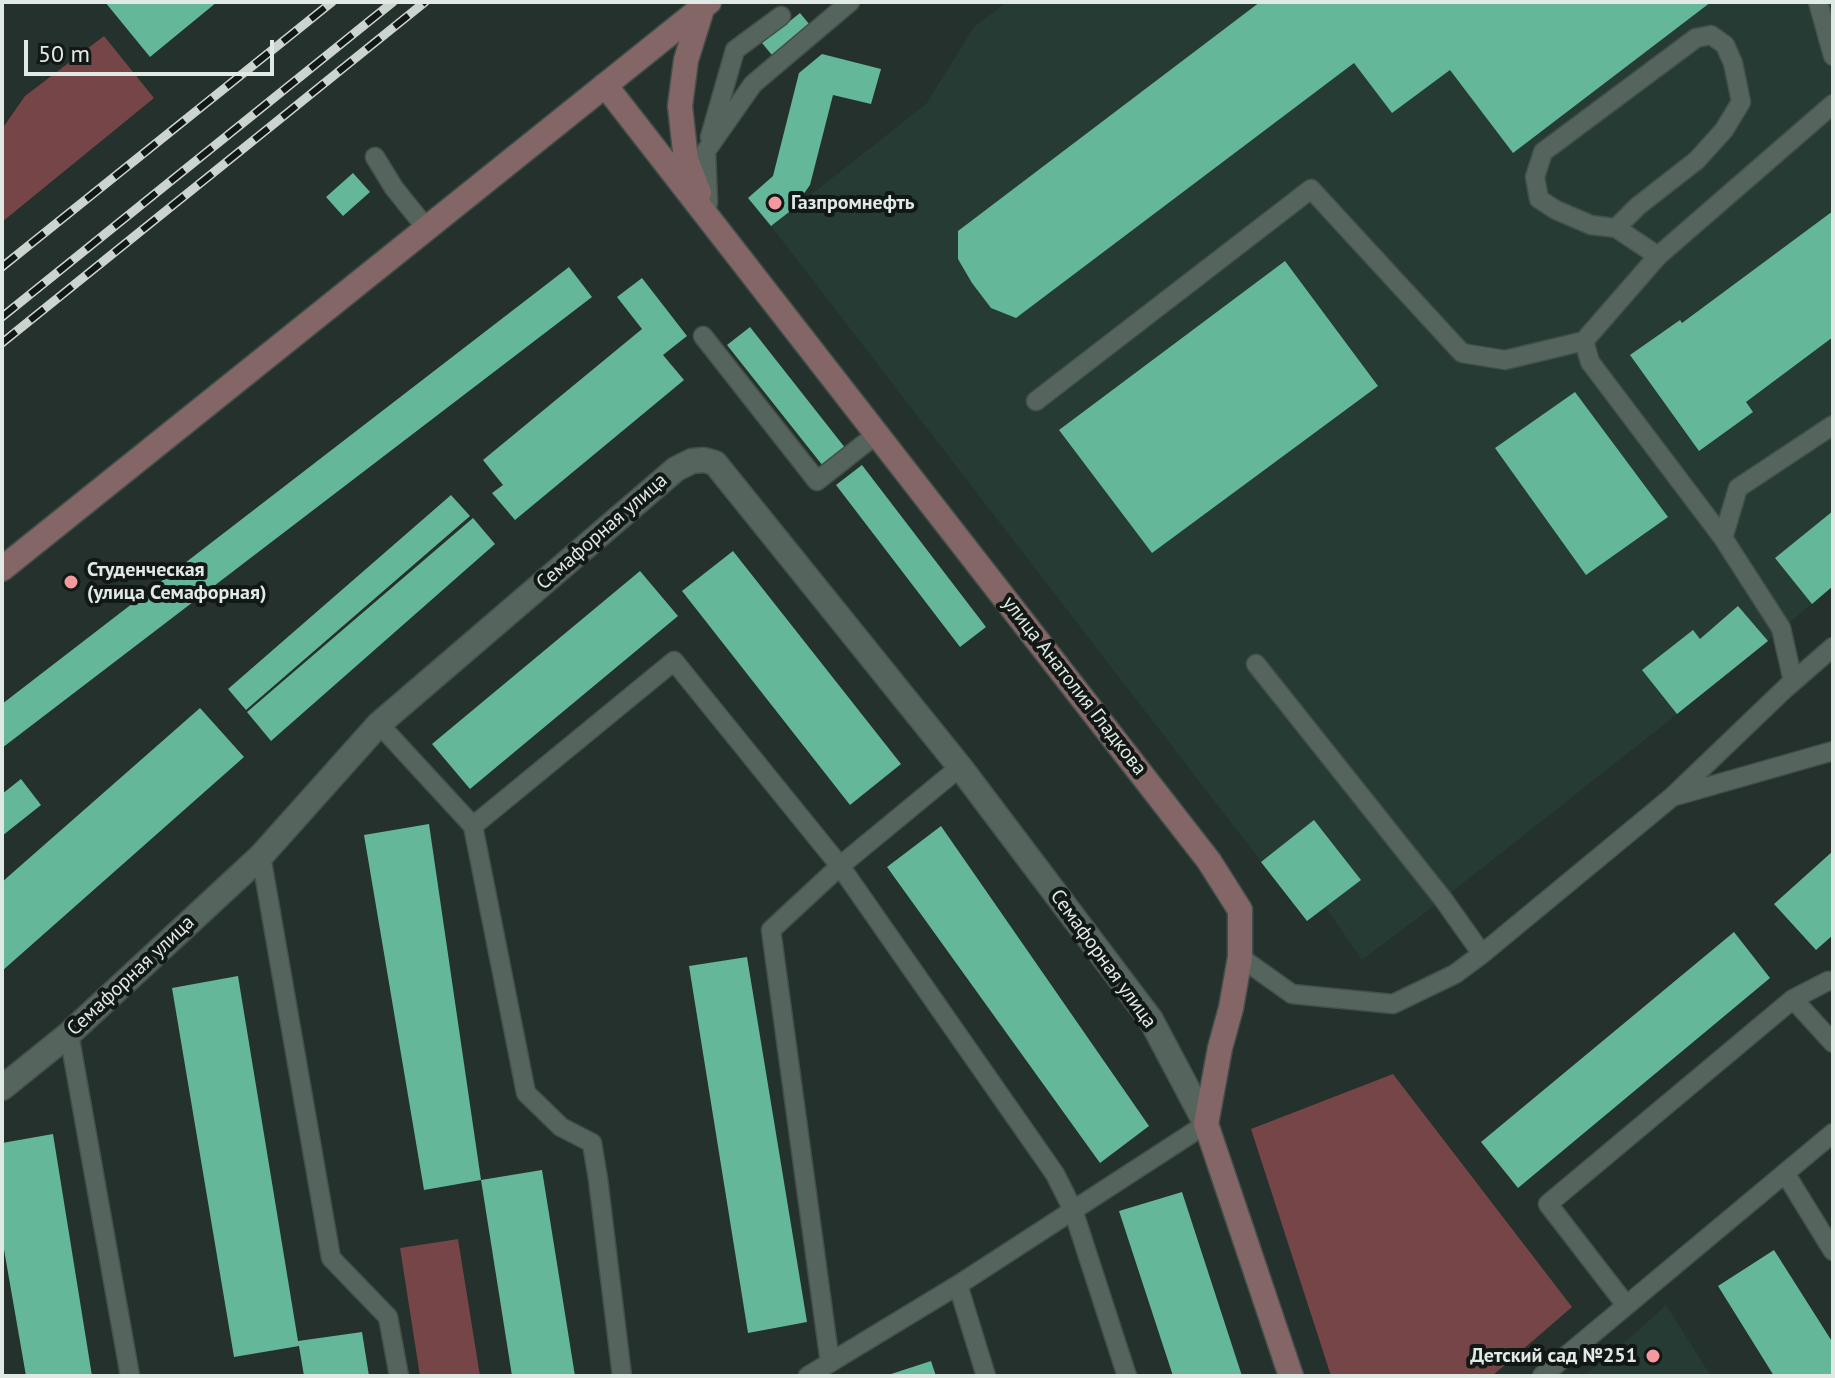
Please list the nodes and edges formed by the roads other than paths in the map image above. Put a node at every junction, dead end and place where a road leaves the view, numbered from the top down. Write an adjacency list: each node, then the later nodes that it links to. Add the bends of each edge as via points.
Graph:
1 (850, 2): 8 (lane, via 753,84)
2 (1818, 2): 5 (lane)
3 (706, 4): 6 (main road); 10 (main road, via 686,60 680,106 686,160)
4 (781, 16): 8 (lane, via 735,50)
5 (1833, 56)
6 (605, 85): 10 (main road, улица Анатолия Гладкова); 12 (main road)
7 (1833, 104): 13 (lane)
8 (706, 151): 10 (lane)
9 (375, 157): 12 (lane)
10 (708, 218): 18 (main road, улица Анатолия Гладкова)
11 (1616, 228): 11 (lane, via 1697,160 1741,102 1725,45 1711,35 1696,38 1543,152 1535,177 1539,199 1591,225); 13 (lane)
12 (427, 229): 20 (main road)
13 (1658, 256): 15 (lane)
14 (703, 336): 18 (lane, via 817,481)
15 (1584, 341): 16 (lane, via 1505,360 1462,353 1311,189); 19 (lane, via 1590,362)
16 (1036, 401)
17 (1833, 425): 19 (lane, via 1738,488)
18 (878, 433): 32 (main road, улица Анатолия Гладкова, via 1209,861 1240,910)
19 (1723, 538): 23 (lane, via 1781,628)
20 (2, 569)
21 (1833, 647): 23 (lane)
22 (1256, 664): 31 (lane)
23 (1793, 681): 27 (lane)
24 (379, 724): 26 (street, Семафорная улица, via 676,469 704,460 715,463); 28 (lane); 29 (street, Семафорная улица)
25 (1833, 751): 27 (lane)
26 (960, 767): 30 (lane); 38 (street, Семафорная улица, via 1151,1020)
27 (1672, 797): 31 (lane)
28 (473, 826): 30 (lane, via 674,661); 48 (lane, via 526,1093 561,1127 592,1143)
29 (261, 856): 35 (street, Семафорная улица); 47 (lane, via 331,1258 388,1317)
30 (840, 866): 41 (lane, via 1055,1174); 45 (lane, via 771,930)
31 (1482, 954): 32 (lane, via 1455,974 1393,1004 1292,994)
32 (1240, 957): 38 (main road, улица Анатолия Гладкова)
33 (1833, 981): 34 (lane)
34 (1793, 999): 36 (lane); 44 (lane, via 1548,1204)
35 (69, 1034): 37 (street, Семафорная улица); 46 (lane)
36 (1833, 1043)
37 (2, 1088)
38 (1206, 1124): 41 (lane); 52 (main road)
39 (1833, 1133): 40 (lane)
40 (1785, 1173): 42 (lane); 44 (lane)
41 (1073, 1210): 43 (lane); 51 (lane)
42 (1833, 1251)
43 (958, 1285): 45 (lane); 50 (lane)
44 (1626, 1305): 53 (lane)
45 (830, 1363): 49 (lane)
46 (130, 1376)
47 (399, 1376)
48 (622, 1376)
49 (808, 1376)
50 (986, 1376)
51 (1127, 1376)
52 (1291, 1376)
53 (1542, 1376)

